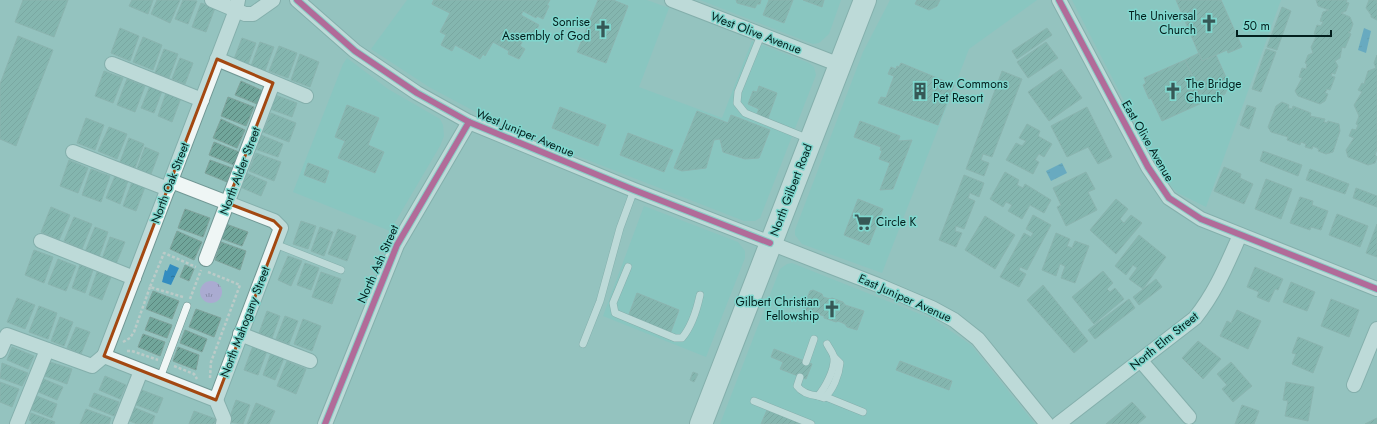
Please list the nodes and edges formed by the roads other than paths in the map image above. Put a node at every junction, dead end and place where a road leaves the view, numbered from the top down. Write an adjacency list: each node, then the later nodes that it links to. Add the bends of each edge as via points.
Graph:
1 (212, 0): 7 (street)
2 (274, 0): 7 (street, via 253,14)
3 (297, 0): 15 (street, West Juniper Avenue, via 355,51 417,93)
4 (672, 0): 8 (street, West Olive Avenue)
5 (865, 0): 11 (main road, North Gilbert Road)
6 (1059, 0): 21 (street, East Olive Avenue, via 1159,184 1170,198 1187,210 1202,219)
7 (237, 5): 9 (street, North Oak Street)
8 (761, 35): 11 (street, West Olive Avenue); 16 (lane, via 738,92 737,102 745,113)
9 (217, 59): 12 (street); 14 (street, North Oak Street)
10 (112, 64): 14 (street)
11 (840, 65): 16 (main road, North Gilbert Road)
12 (273, 83): 13 (street); 20 (street, North Alder Street)
13 (306, 96)
14 (202, 100): 18 (street, North Oak Street)
15 (468, 122): 19 (street, West Juniper Avenue); 55 (street, North Ash Street, via 397,245)
16 (811, 140): 23 (main road, North Gilbert Road)
17 (73, 152): 18 (street)
18 (169, 185): 20 (street); 28 (street, North Oak Street)
19 (634, 190): 23 (street, West Juniper Avenue); 35 (lane, via 620,228 600,301)
20 (227, 203): 24 (street, North Mahogany Street, via 274,221 281,228); 25 (street, North Alder Street)
21 (1240, 234): 29 (street, East Olive Avenue); 41 (street, North Elm Street, via 1219,285 1196,318)
22 (41, 241): 28 (street)
23 (770, 243): 56 (main road, North Gilbert Road); 58 (street, East Juniper Avenue, via 885,288 954,320 978,339)
24 (275, 244): 27 (lane); 33 (street, North Mahogany Street)
25 (206, 259)
26 (628, 267): 30 (lane, via 613,303 614,314 660,333 682,338 698,307)
27 (341, 270)
28 (134, 278): 39 (street, North Oak Street)
29 (1377, 289)
30 (700, 295)
31 (187, 306): 45 (lane)
32 (1377, 329): 46 (street)
33 (240, 334): 40 (street); 48 (street, North Mahogany Street)
34 (814, 339): 42 (lane)
35 (583, 344)
36 (827, 344): 47 (lane, via 834,357)
37 (47, 350): 38 (street, via 7,335); 39 (street, via 92,366); 53 (street)
38 (0, 351)
39 (104, 356): 43 (street)
40 (310, 361)
41 (1141, 361): 51 (street); 59 (street, North Elm Street)
42 (806, 362)
43 (141, 370): 45 (street); 54 (street)
44 (800, 377): 47 (lane, via 797,386 800,390 809,395)
45 (160, 378): 48 (street)
46 (1354, 385)
47 (822, 397): 50 (lane)
48 (216, 400): 52 (street)
49 (754, 401): 57 (lane)
50 (863, 412)
51 (1189, 417)
52 (223, 422)
53 (17, 424)
54 (120, 424)
55 (325, 424)
56 (700, 424)
57 (811, 424)
58 (1047, 424)
59 (1058, 424)

